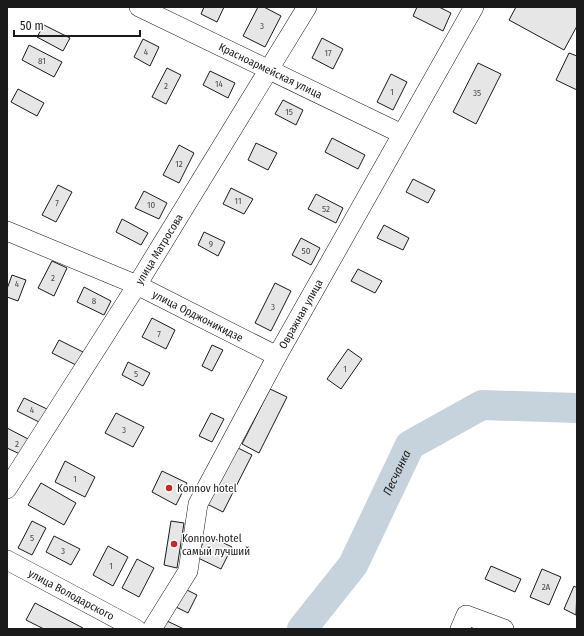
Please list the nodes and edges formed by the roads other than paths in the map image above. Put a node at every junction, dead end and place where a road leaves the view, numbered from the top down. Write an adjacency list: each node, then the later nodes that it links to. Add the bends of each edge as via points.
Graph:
1 (139, 7): 4 (street, Красноармейская улица)
2 (307, 7): 4 (street, улица Матросова)
3 (474, 7): 5 (street, Овражная улица)
4 (268, 70): 5 (street, Красноармейская улица); 7 (street, улица Матросова)
5 (402, 134): 8 (street, Овражная улица)
6 (7, 231): 7 (street, улица Орджоникидзе)
7 (137, 285): 8 (street, улица Орджоникидзе); 9 (street, улица Матросова)
8 (277, 356): 13 (street, Овражная улица, via 198,504 188,571)
9 (7, 489)
10 (7, 560): 12 (street, улица Володарского)
11 (463, 622): 14 (street)
12 (136, 629)
13 (152, 629)
14 (504, 629)

